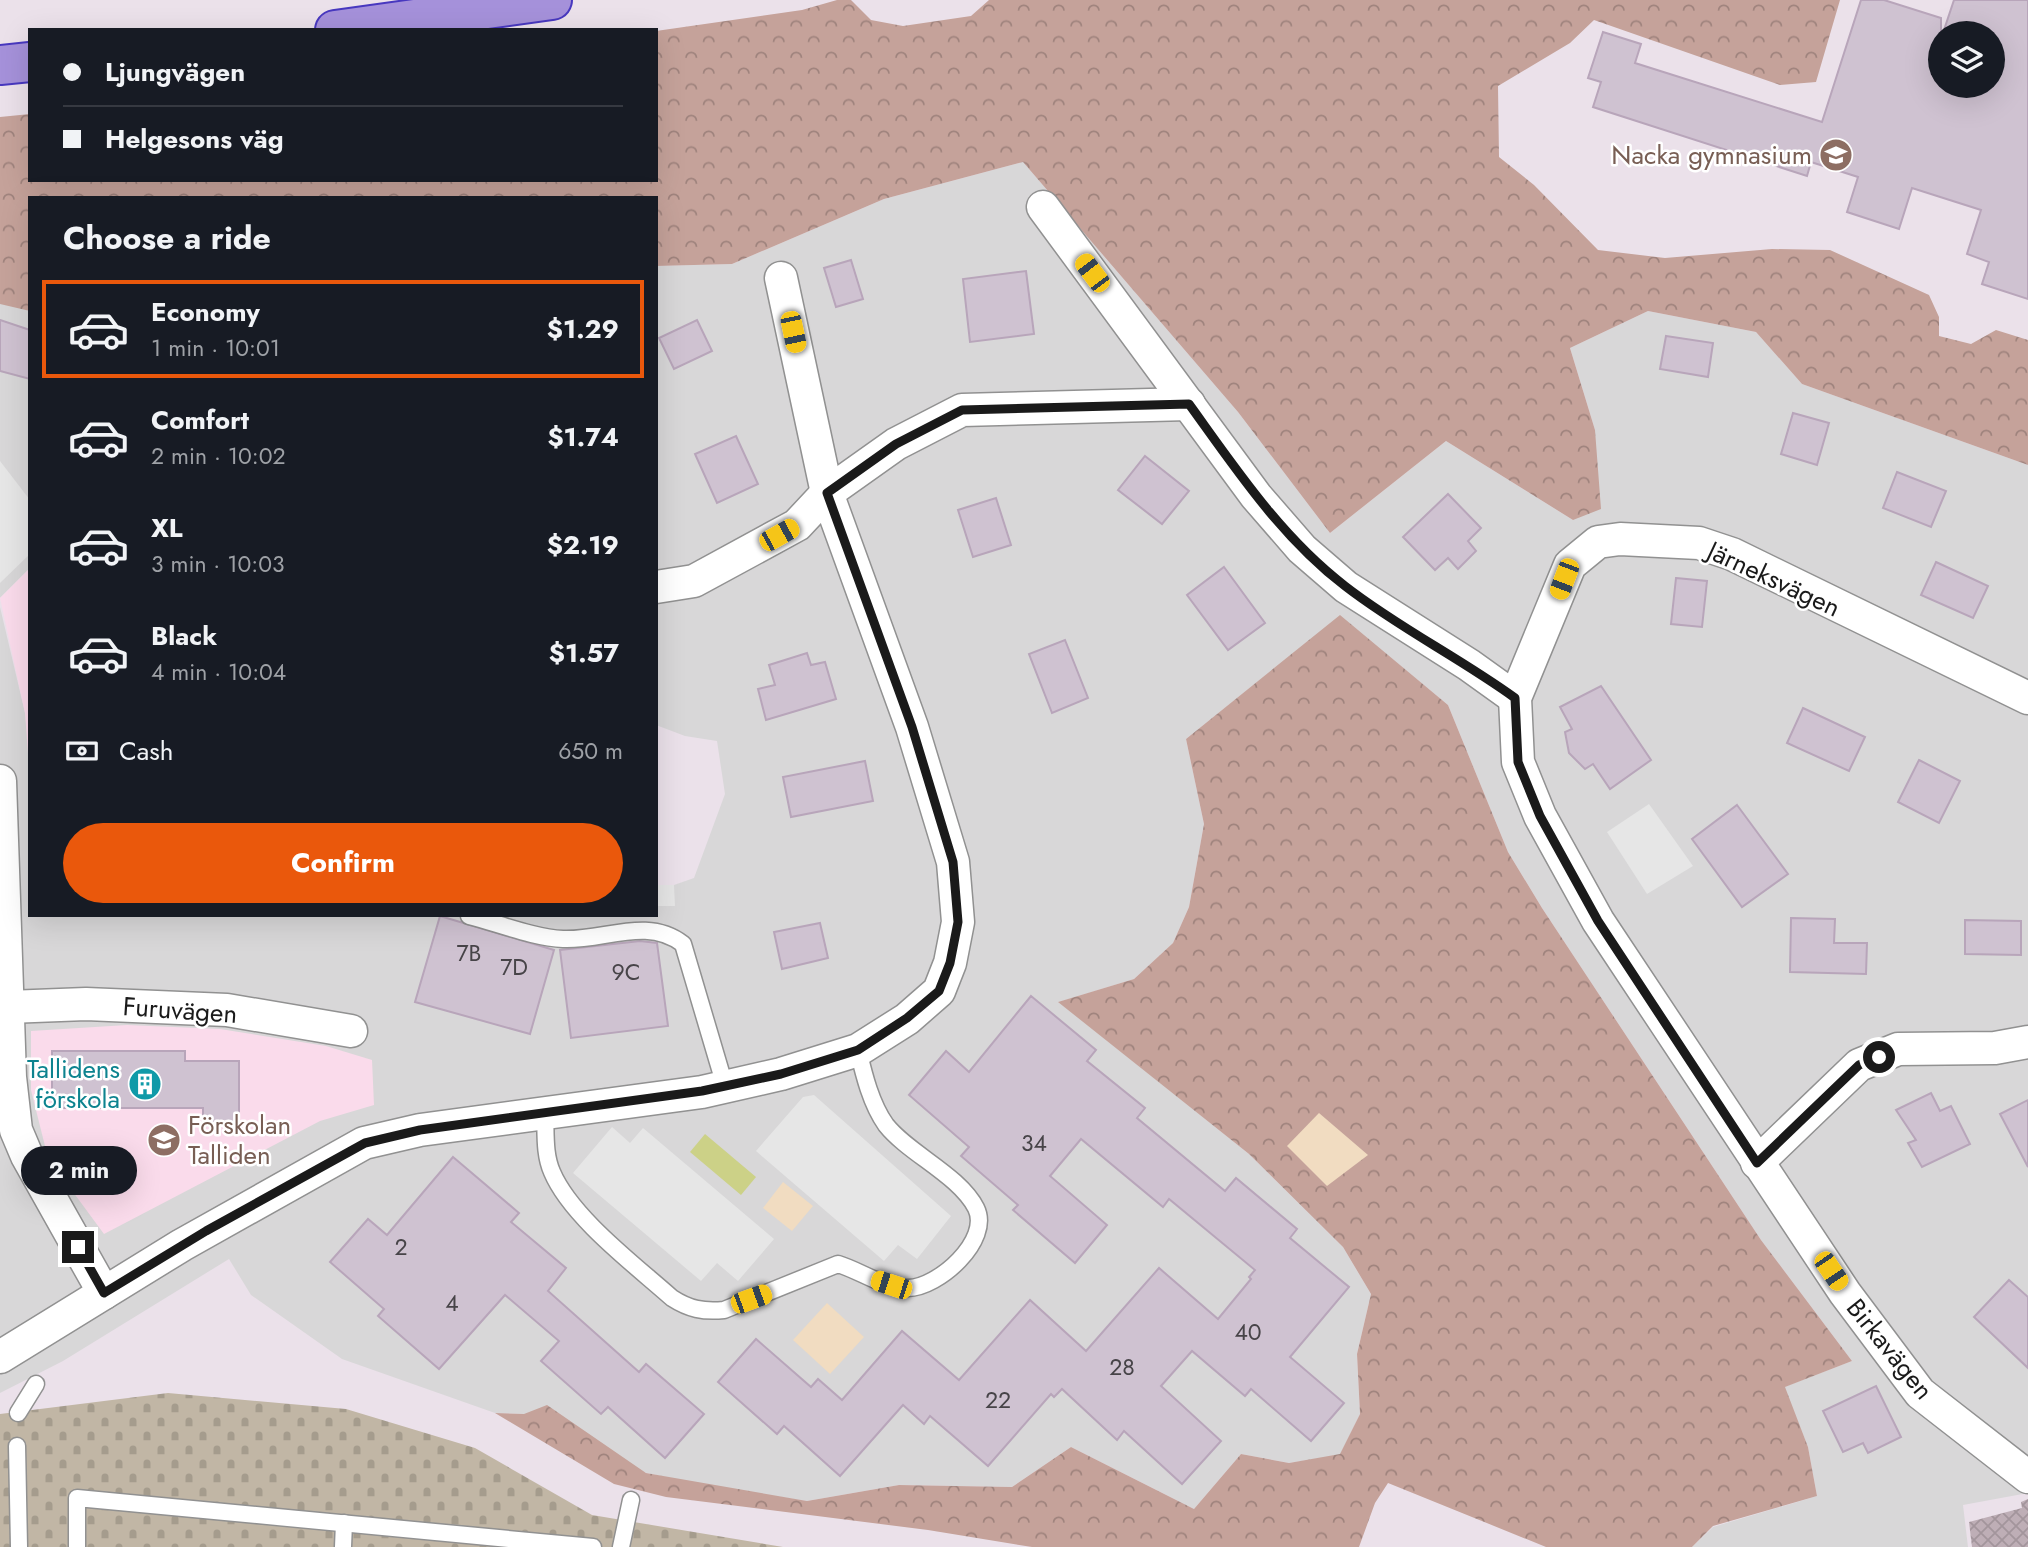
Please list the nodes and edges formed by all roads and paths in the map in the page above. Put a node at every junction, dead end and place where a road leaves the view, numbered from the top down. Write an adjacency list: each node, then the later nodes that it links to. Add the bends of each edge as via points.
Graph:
1 (552, 0): 2 (highway)
2 (349, 28)
3 (28, 62): 4 (highway)
4 (0, 65)
5 (1043, 207): 7 (street)
6 (781, 278): 8 (street)
7 (1189, 404): 8 (street, via 962,410 896,444); 10 (street, via 1256,496 1303,549 1346,587)
8 (827, 493): 9 (street, via 797,525 694,582); 19 (street, via 916,739 953,862 958,922 939,991)
9 (658, 587)
10 (1515, 698): 11 (street, Järneksvägen, via 1570,565 1598,542 1620,539 1699,543 1732,554); 22 (street, Birkavägen, via 1518,762 1540,816 1598,921)
11 (2028, 698)
12 (1, 787): 13 (street)
13 (2, 837): 15 (street)
14 (473, 917): 20 (lane, via 562,939 651,930 671,935 683,944)
15 (8, 1007): 16 (street, Furuvägen, via 86,1004 227,1010); 18 (street)
16 (351, 1031)
17 (2028, 1042): 22 (street, via 1995,1048 1898,1049 1859,1065)
18 (5, 1046): 23 (street, via 16,1130)
19 (858, 1050): 20 (street); 21 (lane, via 887,1125 978,1211 968,1251 922,1286 891,1285 838,1264 724,1310 688,1307 671,1298 569,1203 551,1171)
20 (725, 1086): 21 (street)
21 (545, 1113): 23 (street, via 432,1128 365,1143)
22 (1757, 1163): 28 (street, Birkavägen, via 1920,1393)
23 (104, 1293): 24 (street)
24 (0, 1357)
25 (36, 1384): 26 (lane)
26 (18, 1413)
27 (17, 1446): 31 (lane)
28 (2028, 1477)
29 (631, 1500): 35 (lane)
30 (344, 1523): 32 (lane, via 77,1498); 33 (lane); 34 (lane)
31 (19, 1547)
32 (77, 1547)
33 (343, 1547)
34 (593, 1547)
35 (621, 1547)

